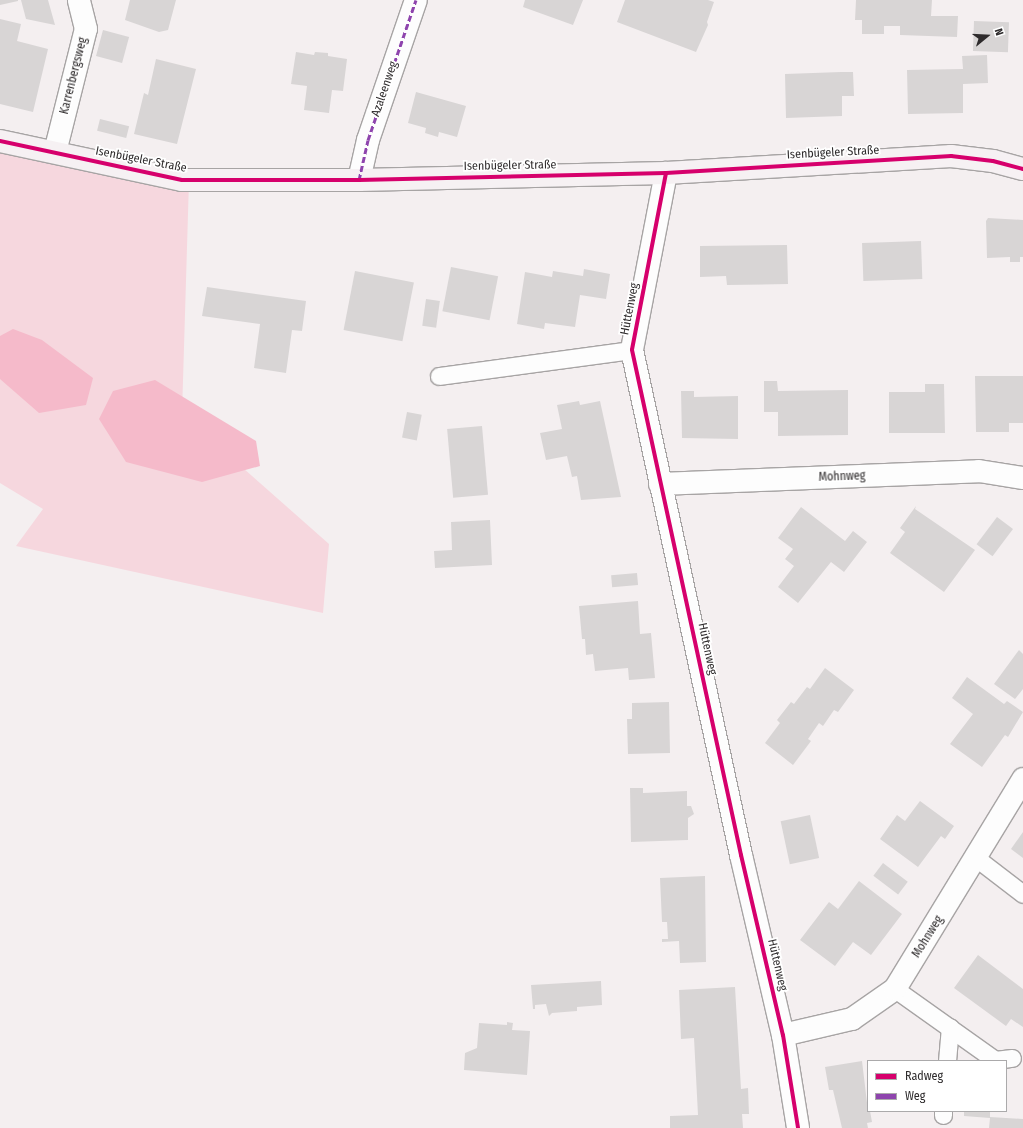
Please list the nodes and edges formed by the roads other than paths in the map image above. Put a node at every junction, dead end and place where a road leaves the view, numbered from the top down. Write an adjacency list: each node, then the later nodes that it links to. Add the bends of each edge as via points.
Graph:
1 (79, 0): 4 (street, Karrenbergsweg, via 86,29)
2 (416, 0): 7 (street, Azaleenweg, via 368,140)
3 (0, 141): 4 (street, Isenbügeler Straße)
4 (55, 152): 7 (street, Isenbügeler Straße, via 182,180)
5 (1023, 169): 6 (street, Isenbügeler Straße, via 993,161 951,156)
6 (666, 173): 7 (street, Isenbügeler Straße); 8 (street, Hüttenweg)
7 (359, 180)
8 (632, 350): 9 (lane); 11 (street, Hüttenweg)
9 (439, 376)
10 (1023, 478): 11 (street, Mohnweg, via 979,471)
11 (660, 484): 17 (street, Hüttenweg)
12 (1023, 779): 13 (street, Mohnweg)
13 (976, 858): 14 (lane); 15 (street, Mohnweg)
14 (1023, 894)
15 (895, 989): 16 (lane); 17 (street, Mohnweg, via 852,1019)
16 (950, 1028): 18 (lane, via 995,1060); 19 (lane)
17 (784, 1036): 20 (street, Hüttenweg)
18 (1012, 1058)
19 (947, 1060)
20 (798, 1128)

